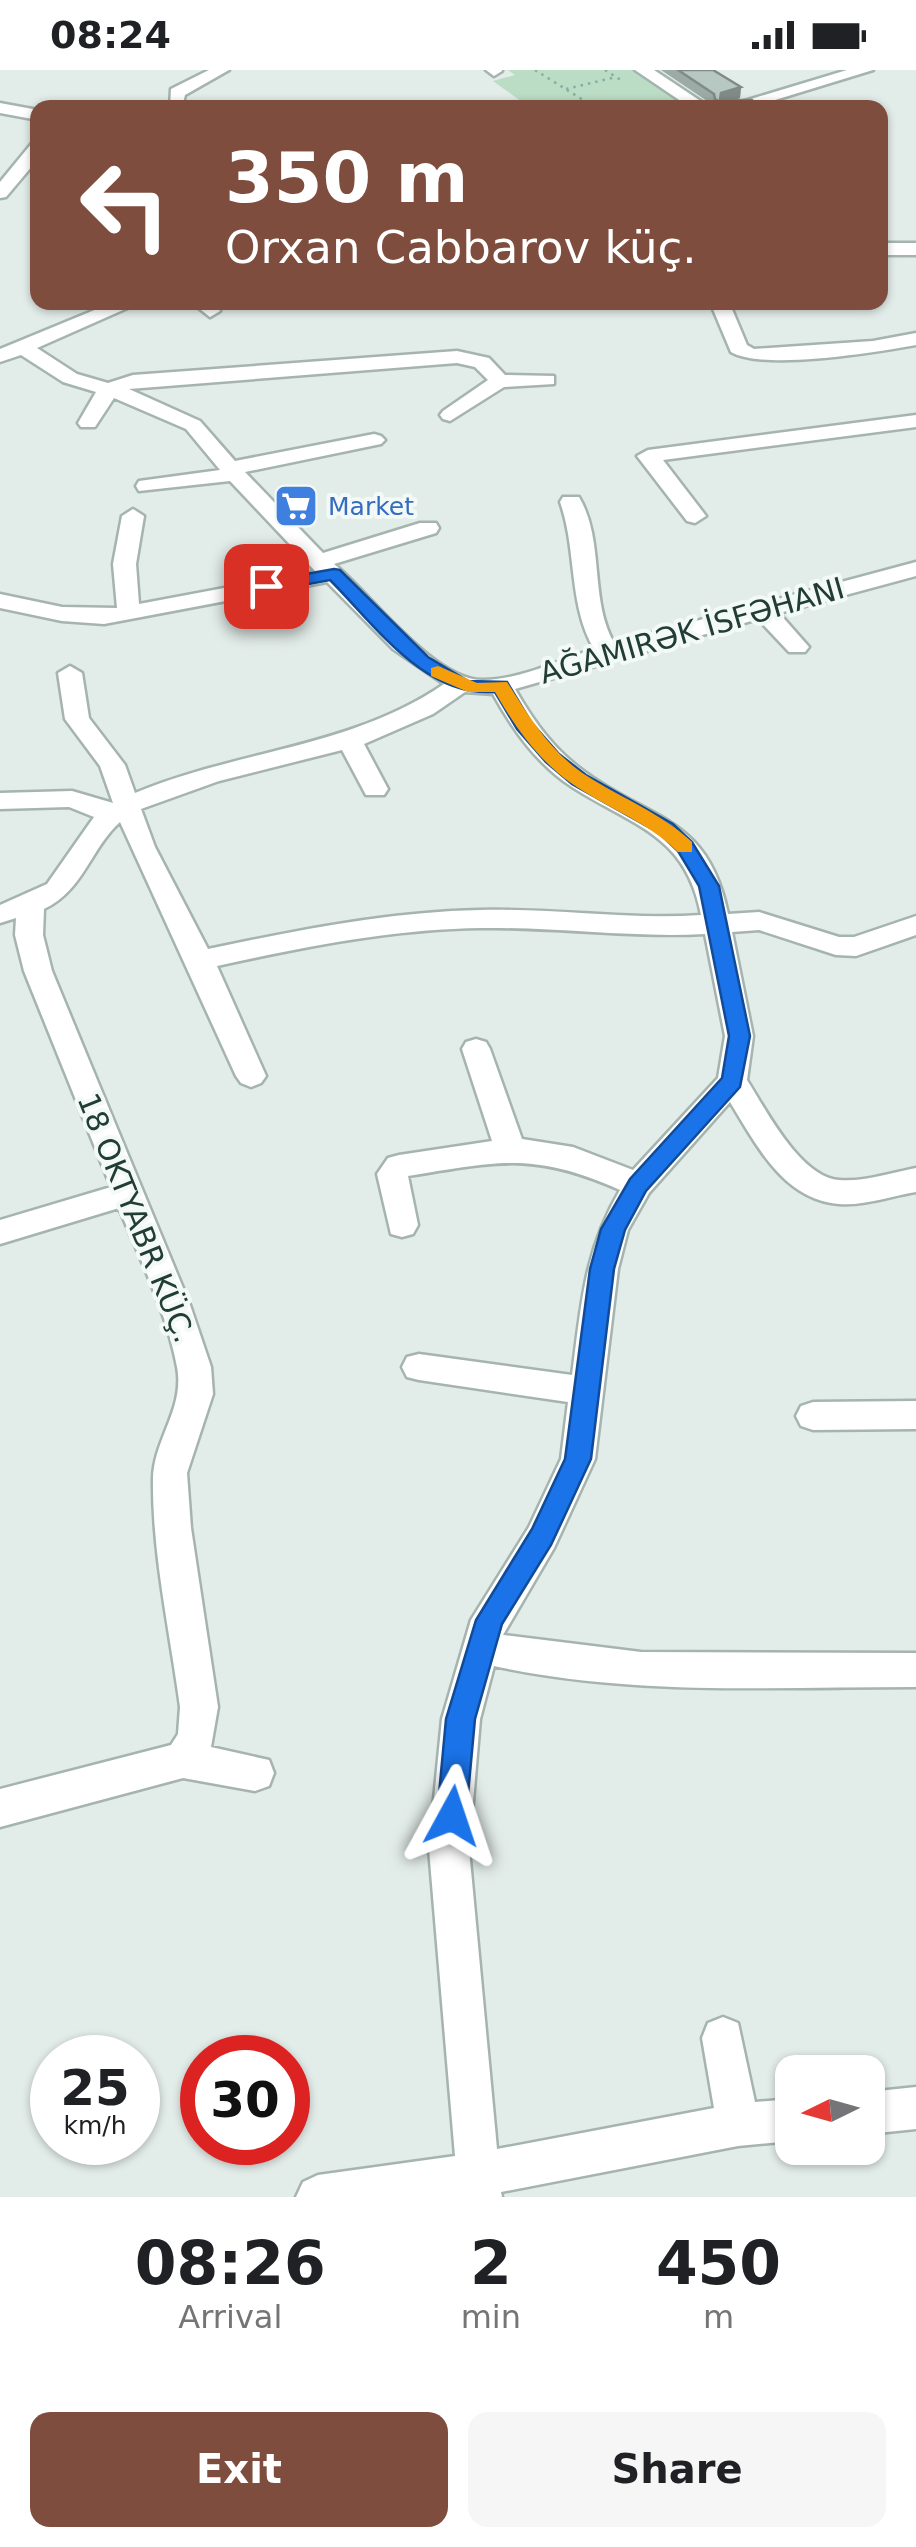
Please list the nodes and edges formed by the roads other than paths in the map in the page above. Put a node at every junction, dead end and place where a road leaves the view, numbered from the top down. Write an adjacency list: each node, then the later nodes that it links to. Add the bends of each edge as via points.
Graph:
1 (643, 70): 8 (street)
2 (781, 70): 6 (street)
3 (864, 70): 6 (street)
4 (176, 71): 5 (street)
5 (213, 74): 7 (street)
6 (808, 86): 9 (street)
7 (170, 98)
8 (690, 100)
9 (769, 100)
10 (0, 108): 11 (street)
11 (30, 114)
12 (30, 157): 13 (street)
13 (0, 193)
14 (888, 249): 15 (street)
15 (916, 249)
16 (113, 310): 19 (street)
17 (722, 310): 18 (street, via 738,348 750,355)
18 (916, 340)
19 (24, 348): 20 (street); 23 (street, via 70,378)
20 (0, 356)
21 (547, 380): 22 (street)
22 (498, 381): 23 (street, via 492,367 457,357 133,380); 24 (street)
23 (108, 390): 26 (street); 28 (street, via 192,426)
24 (450, 415)
25 (916, 421): 32 (street, via 648,456)
26 (88, 422)
27 (374, 440): 28 (street)
28 (233, 471): 29 (street); 34 (street)
29 (146, 486)
30 (572, 502): 40 (street, via 582,524 596,630)
31 (133, 516): 38 (street, via 122,586)
32 (695, 516)
33 (428, 528): 34 (street)
34 (327, 568): 38 (street); 42 (street, via 401,644)
35 (916, 569): 37 (street, AĞAMIRƏK İSFƏHANI)
36 (0, 601): 38 (street, via 86,617)
37 (763, 610): 39 (street); 40 (street, AĞAMIRƏK İSFƏHANI)
38 (129, 611)
39 (798, 647)
40 (608, 652): 43 (street, AĞAMIRƏK İSFƏHANI)
41 (70, 673): 47 (street, via 77,719 104,750)
42 (461, 684): 43 (street, AĞAMIRƏK İSFƏHANI); 44 (street, via 420,713)
43 (501, 686): 49 (street, via 552,758 666,828 685,847 709,886)
44 (349, 739): 45 (street); 47 (street, via 181,783)
45 (375, 790)
46 (0, 801): 47 (street, via 72,799)
47 (119, 810): 48 (street, via 94,832 54,892); 51 (street)
48 (16, 909): 58 (street, 18 OKTYABR KÜÇ.)
49 (718, 924): 50 (street, via 759,921 856,947); 51 (street, via 418,922); 54 (street, via 740,1036)
50 (916, 925)
51 (200, 960): 53 (street)
52 (476, 1049): 55 (street)
53 (250, 1076)
54 (732, 1081): 56 (street, via 794,1173 816,1188 839,1192); 57 (street)
55 (511, 1151): 57 (street, via 565,1156); 59 (street, via 399,1166 392,1174)
56 (916, 1180)
57 (638, 1185): 62 (street, via 613,1229 602,1269)
58 (127, 1194): 60 (street); 67 (street, 18 OKTYABR KÜÇ., via 194,1367 196,1394 170,1473 200,1707 196,1738)
59 (402, 1225)
60 (0, 1232)
61 (419, 1367): 62 (street)
62 (586, 1391): 65 (street, via 578,1459)
63 (916, 1415): 64 (street)
64 (813, 1416)
65 (480, 1646): 66 (street, via 605,1667); 75 (street, via 460,1719 449,1849)
66 (916, 1670)
67 (184, 1760): 68 (street); 69 (street)
68 (255, 1773)
69 (0, 1808)
70 (723, 2038): 74 (street)
71 (916, 2108): 72 (street)
72 (885, 2111)
73 (775, 2122): 74 (street)
74 (738, 2126): 75 (street)
75 (480, 2186): 76 (street)
76 (318, 2197)

